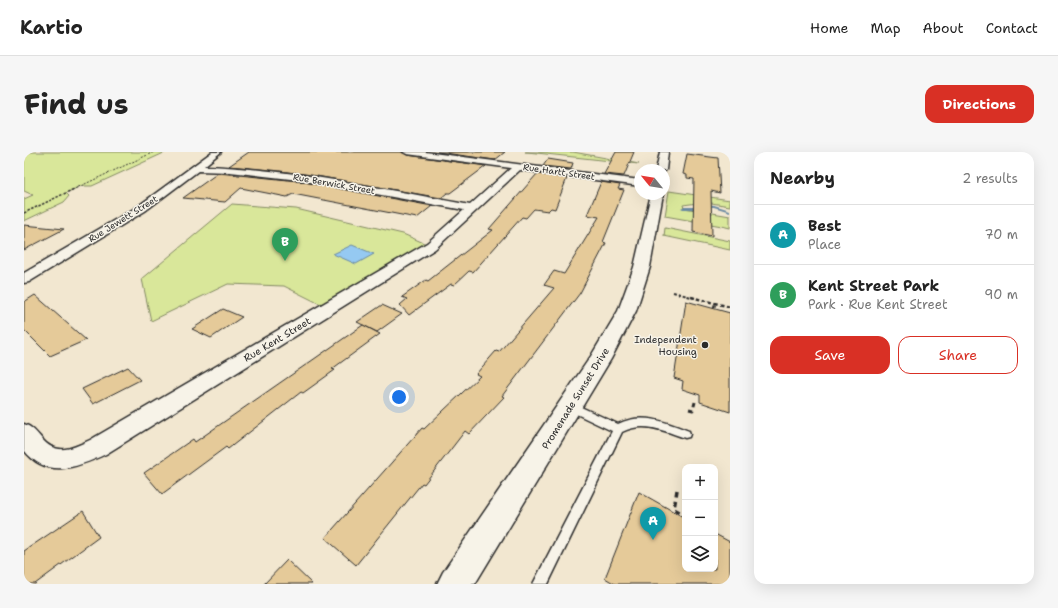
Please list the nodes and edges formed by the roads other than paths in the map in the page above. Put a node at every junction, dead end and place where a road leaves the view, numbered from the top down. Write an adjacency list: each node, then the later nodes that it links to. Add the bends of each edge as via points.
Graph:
1 (217, 152): 6 (street, Rue Jewett Street)
2 (407, 152): 5 (street, Rue Hartt Street)
3 (664, 152): 4 (street)
4 (662, 164)
5 (518, 167): 7 (street, Rue Hartt Street); 9 (street, Rue Kent Street)
6 (195, 168): 9 (street, Rue Berwick Street, via 232,168 282,174); 10 (street, Rue Jewett Street, via 141,209)
7 (634, 182)
8 (656, 200): 11 (street, Promenade Sunset Drive, via 642,267 627,311)
9 (472, 208): 13 (street, Rue Kent Street, via 431,246 98,447 65,459 52,458 42,455)
10 (24, 279)
11 (570, 406): 12 (lane); 15 (street, Promenade Sunset Drive)
12 (618, 429): 14 (lane, via 635,422 658,424); 16 (lane)
13 (24, 433)
14 (685, 434)
15 (455, 584)
16 (540, 584)

